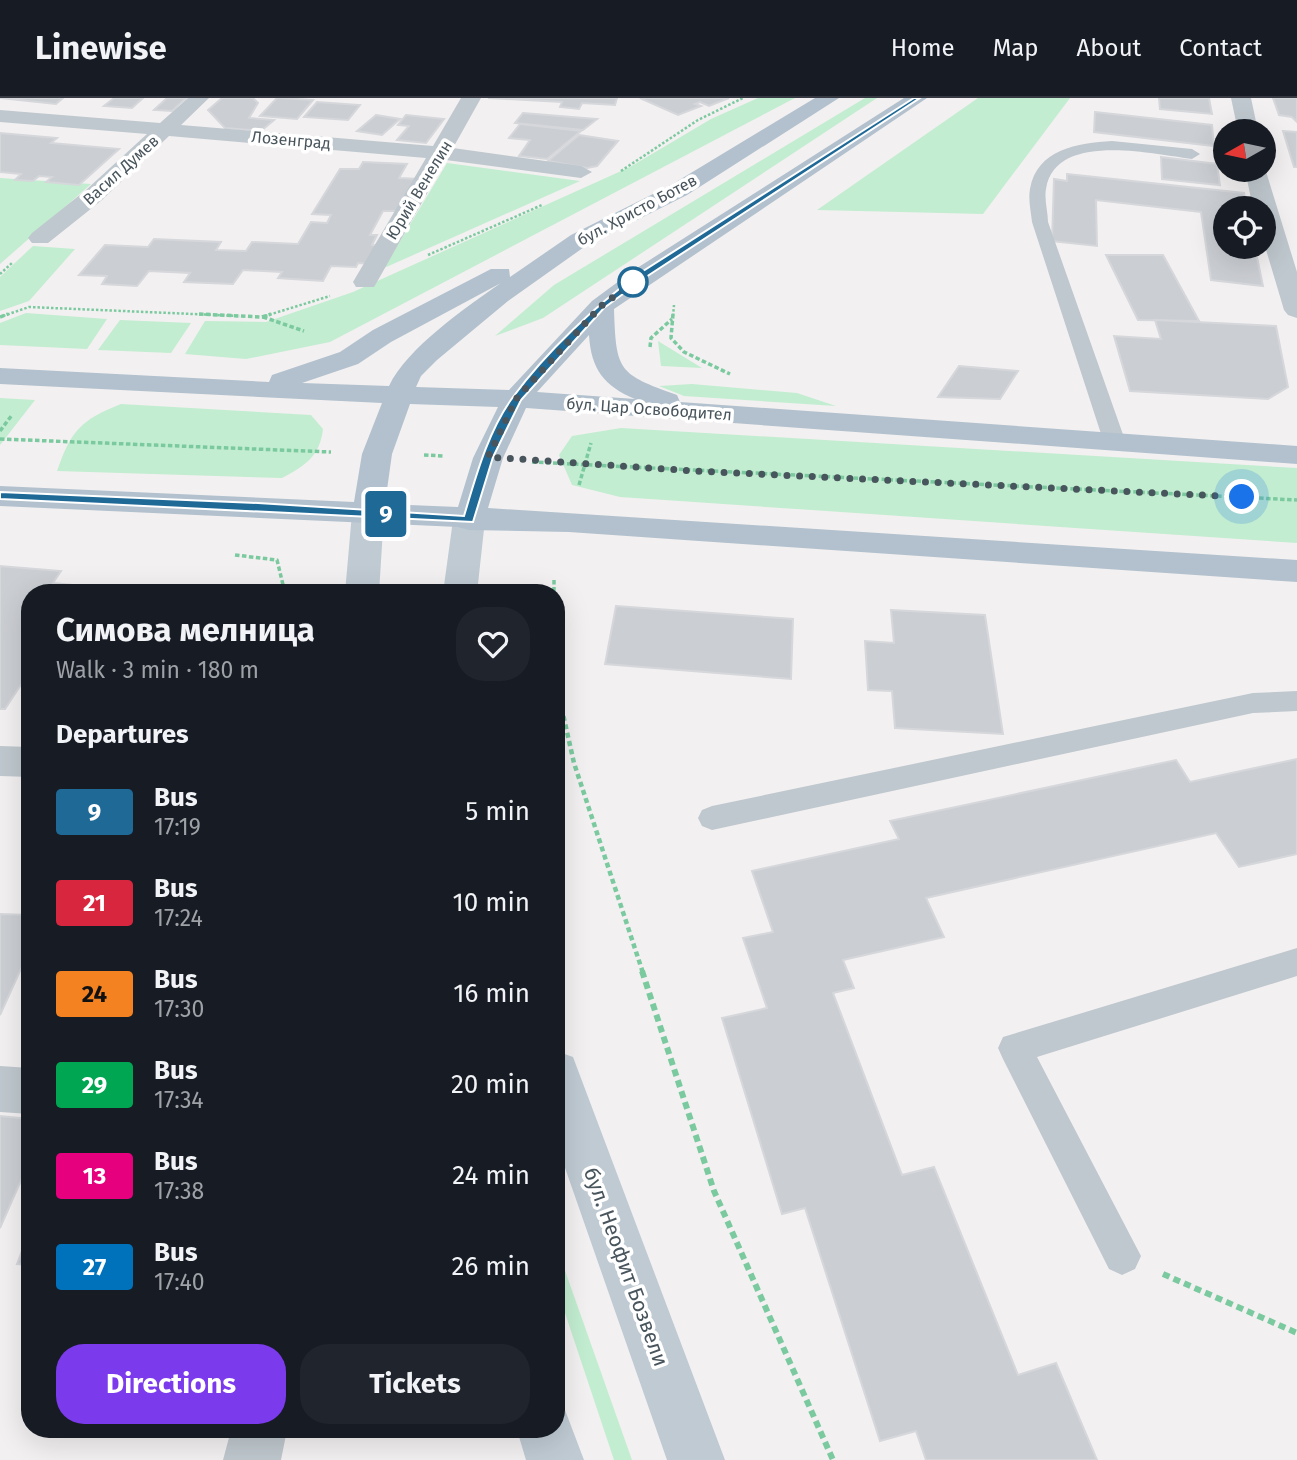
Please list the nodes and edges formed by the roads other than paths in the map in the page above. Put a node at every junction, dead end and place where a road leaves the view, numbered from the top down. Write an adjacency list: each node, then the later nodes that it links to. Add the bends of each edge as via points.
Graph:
1 (199, 98): 8 (street, Васил Думев)
2 (471, 98): 9 (street, Юрий Венелин)
3 (829, 98): 14 (main road, бул. Христо Ботев, via 679,190)
4 (916, 98): 16 (main road)
5 (1241, 98): 7 (street)
6 (0, 116): 8 (street, Лозенград)
7 (1245, 119)
8 (166, 129): 9 (street, Лозенград); 13 (street, Васил Думев)
9 (442, 153): 11 (street, Лозенград); 15 (street, Юрий Венелин)
10 (1192, 154): 23 (lane, via 1108,145 1075,147 1054,158 1043,172 1037,208 1040,222)
11 (581, 172)
12 (1259, 182): 17 (street)
13 (40, 238)
14 (579, 240): 19 (main road, via 484,282 349,358); 20 (main road, бул. Христо Ботев, via 457,329 410,373)
15 (365, 282)
16 (601, 306): 21 (main road); 22 (main road, via 604,358 626,387 668,402)
17 (1297, 310)
18 (0, 376): 19 (main road, бул. Цар Освободител)
19 (250, 389): 20 (main road, бул. Цар Освободител)
20 (399, 395): 21 (main road, бул. Цар Освободител); 26 (main road, via 377,454)
21 (516, 399): 22 (main road, бул. Цар Освободител); 27 (main road, via 488,457)
22 (765, 418): 23 (main road, бул. Цар Освободител)
23 (1115, 443): 24 (main road, бул. Цар Освободител)
24 (1297, 455)
25 (0, 496): 26 (main road)
26 (368, 513): 27 (main road); 29 (main road)
27 (469, 520): 28 (main road); 30 (main road)
28 (1297, 571)
29 (363, 584)
30 (461, 584)
31 (1297, 701): 34 (lane, via 1253,704)
32 (0, 761): 33 (street)
33 (21, 762)
34 (712, 818)
35 (1297, 962): 39 (lane, via 1015,1048)
36 (0, 1089): 37 (street)
37 (21, 1090)
38 (565, 1098): 44 (main road, бул. Неофит Бозвели)
39 (1122, 1256)
40 (257, 1438): 42 (street)
41 (548, 1438): 43 (main road)
42 (252, 1460)
43 (555, 1460)
44 (696, 1460)

